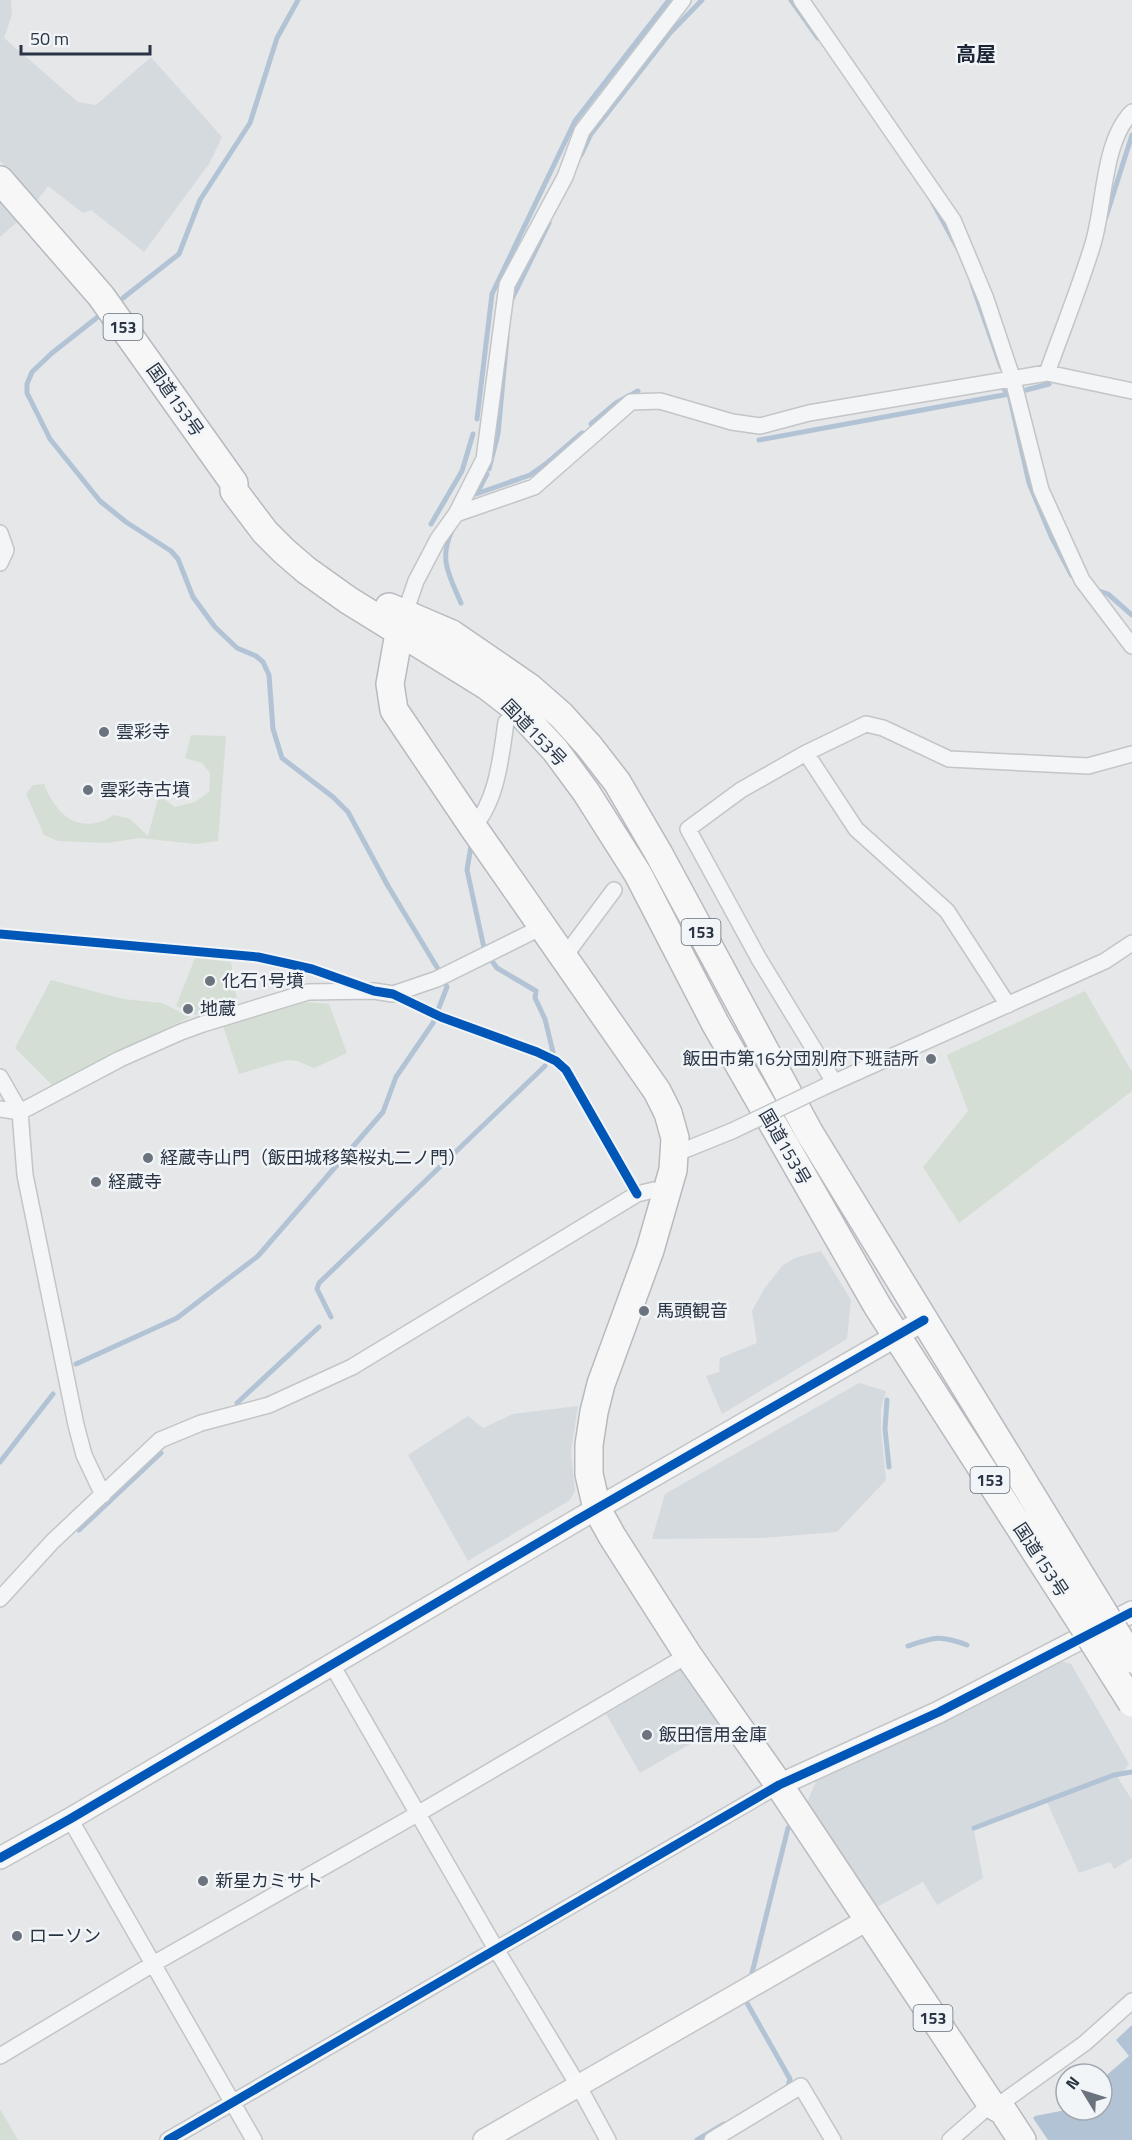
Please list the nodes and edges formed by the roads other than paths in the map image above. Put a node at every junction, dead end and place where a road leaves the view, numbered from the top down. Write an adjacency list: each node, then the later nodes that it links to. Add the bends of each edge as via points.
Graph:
1 (683, 0): 8 (street, via 582,130 565,177 507,285 484,459)
2 (801, 0): 6 (street, via 952,220 982,289)
3 (1132, 112): 5 (street, via 1123,122 1110,159 1093,245)
4 (0, 180): 11 (highway, 国道153号 / 153, via 101,296 234,483 241,484 285,538)
5 (1047, 373): 6 (street); 7 (street)
6 (1013, 380): 8 (street, via 809,413 760,426 660,401 632,402 534,488); 12 (street, via 1041,490 1082,580)
7 (1132, 391)
8 (456, 513): 11 (street, via 416,581)
9 (0, 533): 10 (street, via 6,550)
10 (0, 563)
11 (402, 623): 16 (highway, 153, via 390,684 394,710); 28 (highway, 国道153号 / 153, via 452,634 529,687 561,714 617,782 809,1132); 29 (highway, 国道153号 / 153, via 518,710 586,792 638,874 715,1023)
12 (1132, 646)
13 (506, 722): 16 (street, via 492,791 484,815)
14 (806, 753): 15 (street, via 866,724 949,759 1088,766); 21 (street, via 856,828 947,910); 23 (street, via 741,790 688,829)
15 (1132, 754)
16 (473, 827): 18 (highway, 153)
17 (614, 890): 20 (street)
18 (542, 927): 20 (highway, 153); 25 (street, via 442,976 393,994 308,992 181,1032)
19 (1132, 943): 21 (street, via 1105,961)
20 (564, 957): 26 (highway, 153, via 657,1091 668,1113)
21 (1008, 1005): 23 (street)
22 (0, 1077): 25 (street)
23 (830, 1084): 26 (street, bridge)
24 (0, 1109): 25 (street)
25 (20, 1112): 30 (street, via 25,1175 76,1425 84,1455)
26 (675, 1154): 27 (highway, 153)
27 (667, 1195): 30 (street, via 654,1190 637,1194 352,1367 295,1395 201,1422 160,1440); 31 (highway, 153, via 594,1412 588,1474)
28 (924, 1320): 29 (street); 34 (highway, 国道153号 / 153)
29 (897, 1337): 31 (street); 34 (highway, 国道153号 / 153)
30 (103, 1495): 32 (street, via 52,1542)
31 (597, 1509): 35 (highway, 153); 37 (street)
32 (0, 1599)
33 (1132, 1612): 39 (street, via 939,1712)
34 (1092, 1617): 36 (highway, 国道153号 / 153, bridge); 38 (highway, 国道153号 / 153, bridge)
35 (688, 1655): 39 (highway, 153); 40 (street)
36 (1132, 1659)
37 (332, 1665): 40 (street); 41 (street)
38 (1132, 1703)
39 (779, 1785): 43 (highway, 153); 44 (street)
40 (419, 1813): 44 (street); 45 (street)
41 (70, 1819): 42 (street); 45 (street)
42 (0, 1858)
43 (867, 1920): 48 (street); 50 (highway, 153)
44 (496, 1949): 48 (street); 49 (street)
45 (153, 1964): 47 (street); 49 (street)
46 (1132, 2001): 50 (street, via 1085,2043)
47 (0, 2056)
48 (578, 2085): 53 (street); 54 (street)
49 (232, 2102): 51 (street); 52 (street)
50 (997, 2108): 57 (street); 58 (highway, 153)
51 (168, 2140)
52 (255, 2140)
53 (484, 2140)
54 (608, 2140)
55 (712, 2140): 56 (street, via 801,2086)
56 (833, 2140)
57 (950, 2140)
58 (1022, 2140)

